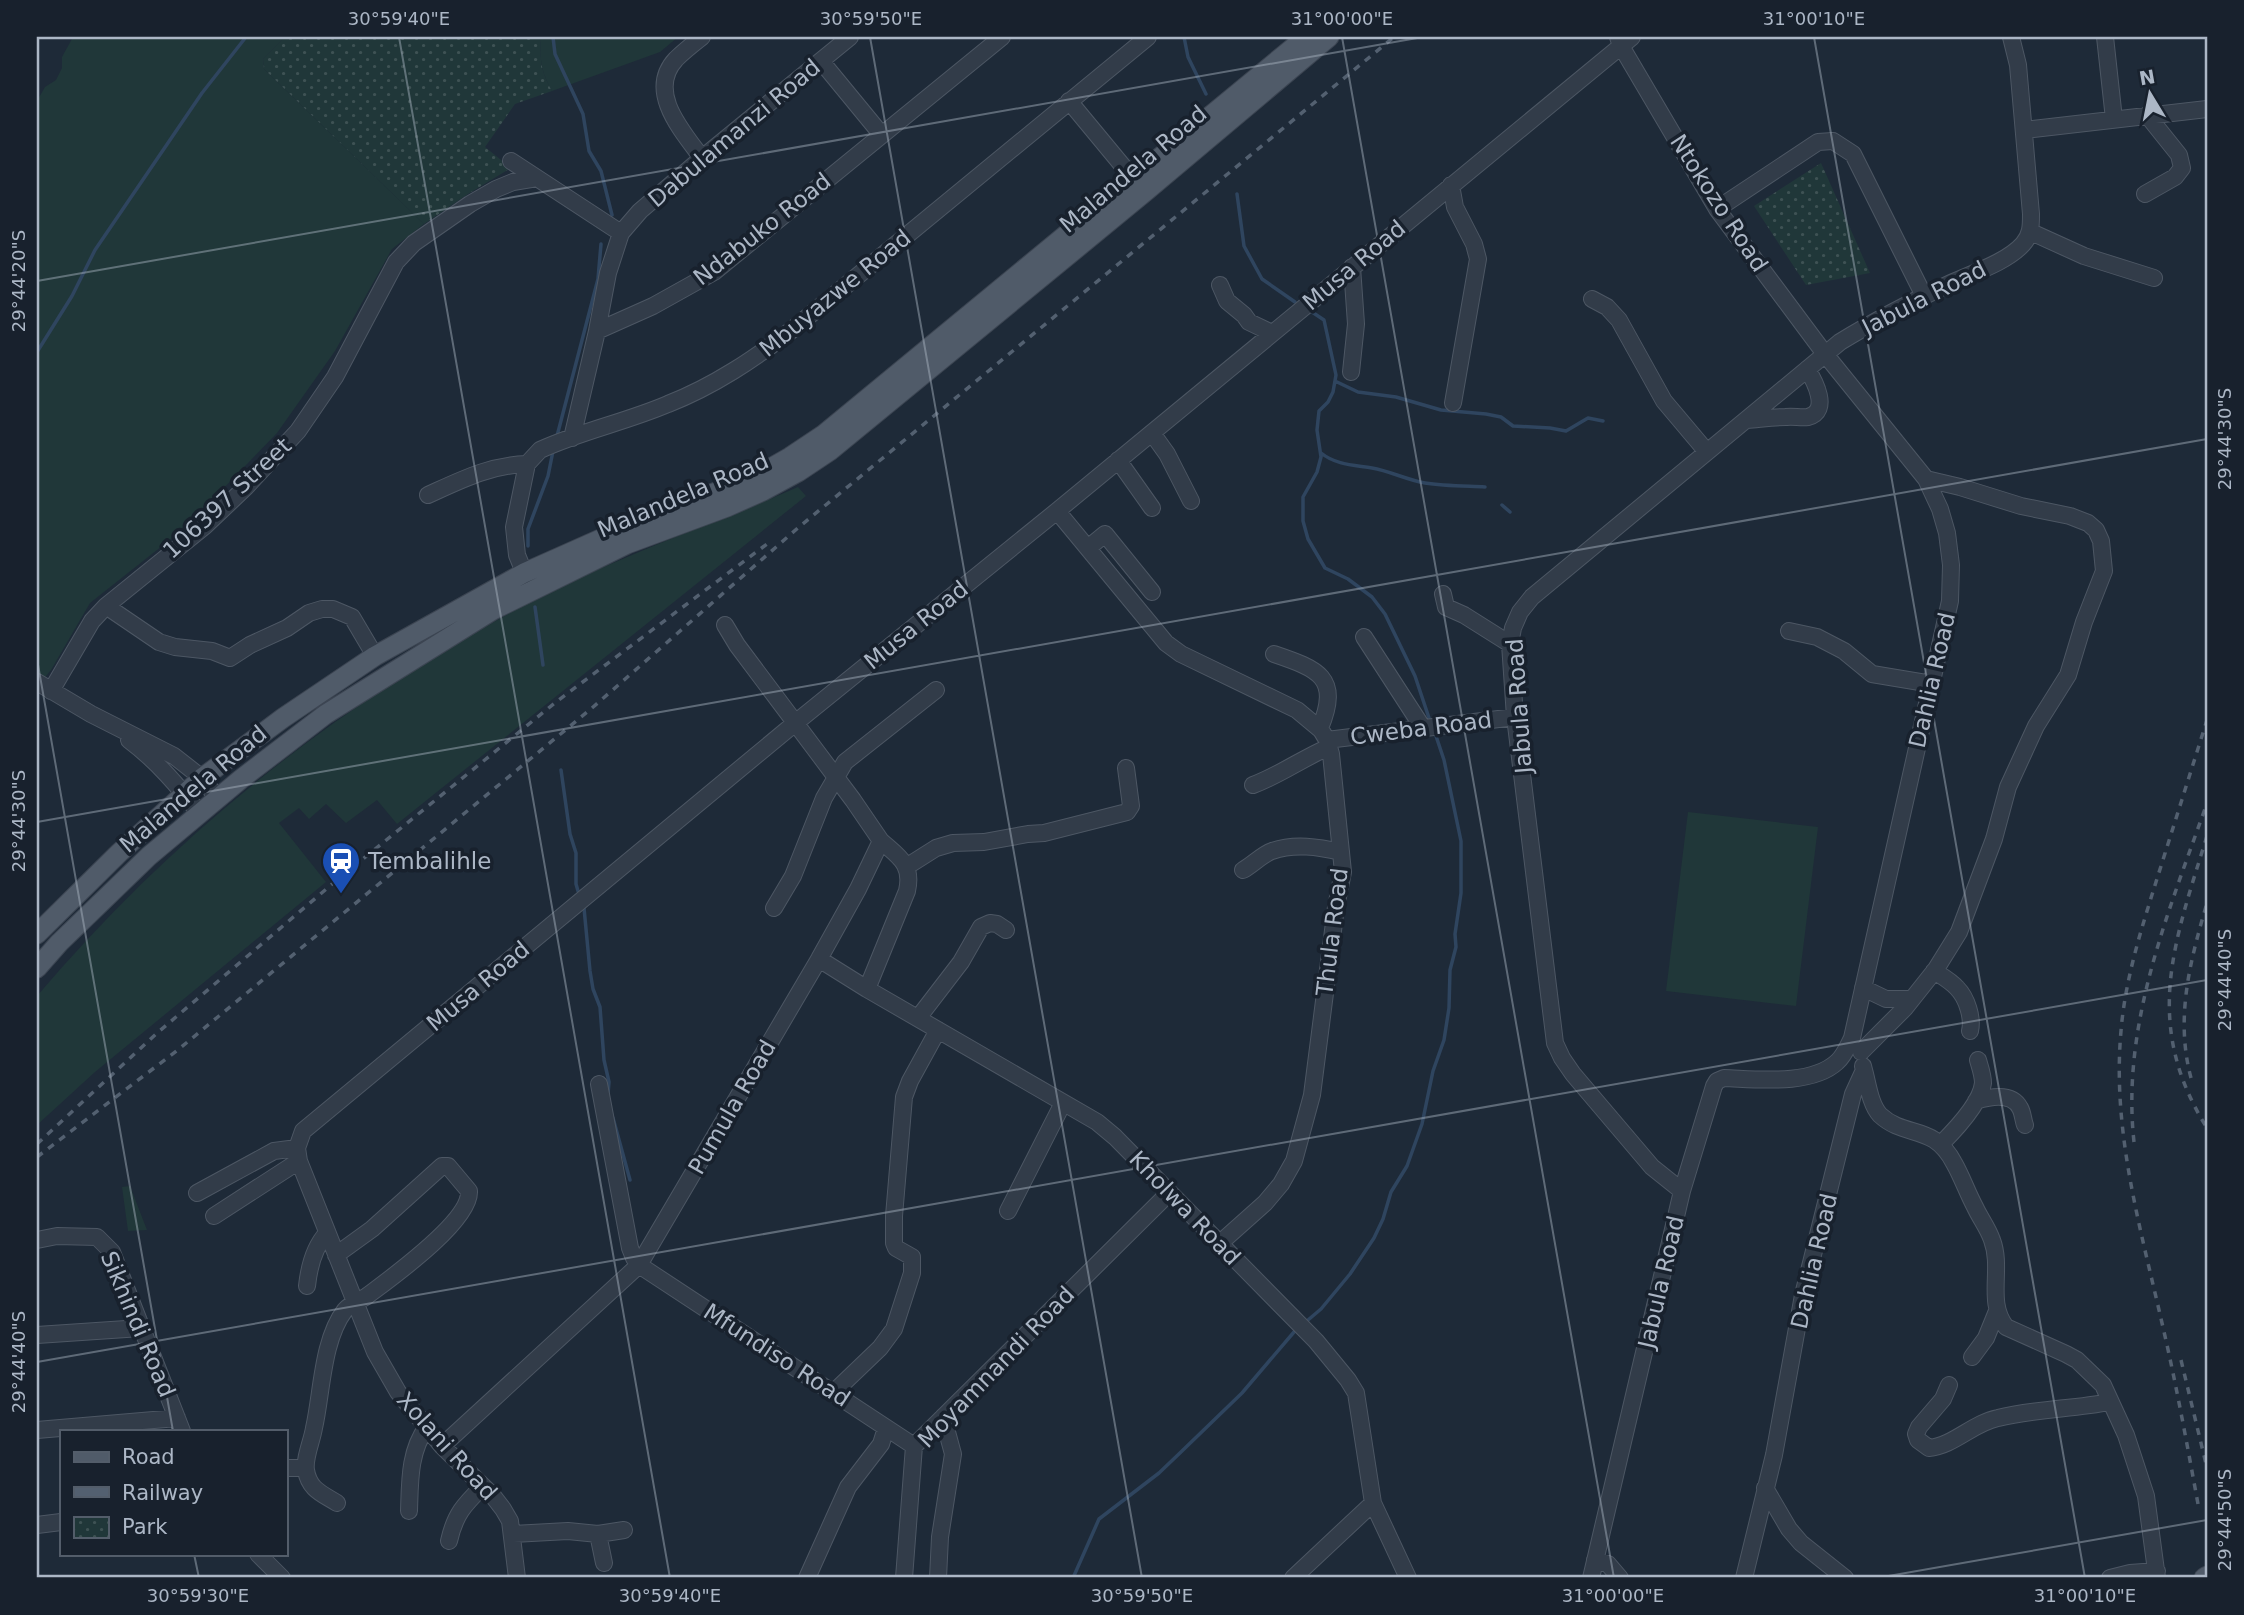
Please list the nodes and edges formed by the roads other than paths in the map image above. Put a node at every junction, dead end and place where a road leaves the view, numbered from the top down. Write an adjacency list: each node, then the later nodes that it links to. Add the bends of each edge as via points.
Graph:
1 (702, 37): 17 (street, via 674,60 665,83 675,120)
2 (850, 37): 10 (street, Dabulamanzi Road)
3 (1002, 37): 16 (street, Ndabuko Road)
4 (1148, 37): 11 (street, Mbuyazwe Road)
5 (1306, 37): 21 (main road, Malandela Road)
6 (1329, 37): 21 (main road, Malandela Road)
7 (2011, 37): 15 (street)
8 (2105, 37): 14 (street)
9 (1624, 40): 20 (street, Musa Road); 23 (street, Ntokozo Road)
10 (821, 61): 16 (street); 17 (street, Dabulamanzi Road)
11 (1069, 101): 21 (street); 39 (street, Mbuyazwe Road, via 760,354 720,380 668,404)
12 (2207, 108): 13 (street)
13 (2147, 115): 14 (street); 22 (street, via 2179,155 2182,168)
14 (2114, 119): 15 (street)
15 (2024, 130): 24 (street)
16 (881, 134): 31 (street, Ndabuko Road, via 714,272)
17 (702, 158): 25 (street, Dabulamanzi Road)
18 (511, 161): 19 (street)
19 (537, 178): 25 (street); 52 (street, 106397 Street, via 496,189 414,243 397,262 335,377 298,431 205,526)
20 (1451, 185): 26 (street, Musa Road); 36 (street, via 1455,207 1478,259)
21 (1140, 186): 49 (main road, Malandela Road, via 815,461 746,499)
22 (2145, 194)
23 (1717, 209): 29 (street, via 1798,153 1818,142 1833,141 1853,154); 33 (street, Ntokozo Road)
24 (2031, 232): 27 (street, via 2084,256); 29 (street, Jabula Road, via 2011,255)
25 (621, 233): 31 (street, Dabulamanzi Road)
26 (1352, 267): 32 (street, Musa Road); 35 (street, via 1356,324)
27 (2154, 278)
28 (1220, 285): 32 (street, via 1227,301 1249,322)
29 (1924, 296): 33 (street, Jabula Road)
30 (1592, 299): 40 (street, via 1619,320 1664,401)
31 (597, 331): 39 (street, Dabulamanzi Road)
32 (1272, 333): 38 (street, Musa Road)
33 (1825, 354): 34 (street, Jabula Road); 43 (street, Dahlia Road)
34 (1807, 369): 37 (street, Jabula Road); 37 (street, via 1820,401 1813,415)
35 (1351, 372)
36 (1453, 403)
37 (1747, 419): 40 (street, Jabula Road)
38 (1152, 433): 41 (street, Musa Road); 45 (street)
39 (561, 441): 42 (street, via 540,450)
40 (1707, 452): 56 (street, Jabula Road, via 1532,597 1520,612)
41 (1118, 460): 46 (street); 47 (street, Musa Road)
42 (527, 464): 44 (street, via 492,468); 49 (street, via 514,527 517,555)
43 (1926, 479): 59 (street, Dahlia Road, via 1944,521 1951,565 1950,601); 83 (street, via 2088,523 2096,530 2104,558 2104,571 2068,675 2036,726 2008,787 1959,932)
44 (428, 495)
45 (1191, 501)
46 (1152, 508)
47 (1057, 511): 48 (street); 64 (street, Musa Road)
48 (1088, 548): 50 (street, via 1105,534); 66 (street, via 1167,643 1297,710)
49 (528, 582): 58 (main road, Malandela Road); 72 (main road, Malandela Road, via 472,623 326,714)
50 (1152, 592)
51 (1443, 594): 56 (street, via 1446,607)
52 (106, 606): 58 (street, via 159,642 230,658 309,613 332,609 352,617); 60 (street, 106397 Street)
53 (725, 625): 64 (street)
54 (1789, 631): 59 (street, via 1844,650 1872,674)
55 (1364, 636): 65 (street)
56 (1510, 644): 63 (street, Jabula Road)
57 (1274, 654): 66 (street, Thula Road, via 1316,671 1324,683 1329,699)
58 (375, 656): 69 (main road, Malandela Road)
59 (1931, 684): 84 (street, Dahlia Road)
60 (44, 686): 62 (street)
61 (936, 690): 68 (street, via 845,762)
62 (92, 714): 69 (street, via 162,748); 71 (street, via 144,751)
63 (1515, 717): 65 (street, Cweba Road); 99 (street, Jabula Road, via 1555,1043 1573,1074 1652,1167)
64 (794, 724): 68 (street); 98 (street, Musa Road, via 303,1131)
65 (1423, 728): 66 (street, Cweba Road)
66 (1326, 738): 70 (street, Cweba Road, via 1310,755); 75 (street, Thula Road)
67 (1126, 768): 76 (street, via 1127,812 1044,833 953,843)
68 (835, 777): 74 (street); 78 (street, via 793,876)
69 (202, 778): 71 (main road, Malandela Road); 72 (street)
70 (1253, 785)
71 (184, 793): 73 (street); 80 (main road, Malandela Road)
72 (218, 799): 73 (main road, Malandela Road)
73 (200, 814): 82 (main road, Malandela Road, via 149,856)
74 (881, 841): 76 (street); 81 (street, Pumula Road)
75 (1341, 852): 77 (street, via 1306,846 1278,849); 106 (street, Thula Road, via 1343,872 1312,1096 1294,1161 1265,1203)
76 (906, 867): 85 (street, via 907,891)
77 (1243, 870)
78 (774, 908)
79 (1006, 930): 87 (street, via 990,923 981,927)
80 (37, 934)
81 (818, 958): 85 (street, Kholwa Road); 108 (street, Pumula Road)
82 (37, 968)
83 (1934, 971): 86 (street); 89 (street, via 1961,993 1971,1018)
84 (1863, 988): 86 (street, via 1886,999); 90 (street, Dahlia Road)
85 (867, 989): 87 (street, Kholwa Road)
86 (1912, 999): 90 (street)
87 (918, 1018): 88 (street, Kholwa Road)
88 (938, 1030): 95 (street, Kholwa Road); 116 (street, via 904,1097 894,1242 912,1257 912,1273 894,1329)
89 (1970, 1031)
90 (1856, 1045): 92 (street, Dahlia Road); 99 (street, Dahlia Road, via 1834,1065 1815,1073 1777,1081 1724,1077 1717,1081)
91 (1978, 1060): 94 (street, via 1983,1083)
92 (1864, 1070): 97 (street, via 1880,1114); 128 (street, Dahlia Road, via 1853,1094 1803,1295)
93 (599, 1084): 108 (street, via 630,1248)
94 (1976, 1101): 96 (street, via 1989,1097 2010,1100 2020,1108); 97 (street)
95 (1063, 1102): 101 (street, Kholwa Road, via 1115,1136); 102 (street)
96 (2025, 1125)
97 (1941, 1144): 111 (street, via 1992,1240)
98 (298, 1155): 100 (street, via 274,1150); 103 (street, Musa Road); 104 (street, Xolani Road)
99 (1682, 1191): 139 (street, Jabula Road)
100 (197, 1193)
101 (1169, 1193): 106 (street, Kholwa Road); 118 (street, Moyamnandi Road)
102 (1008, 1211)
103 (214, 1216)
104 (327, 1233): 107 (street, Xolani Road); 109 (street, via 312,1258)
105 (37, 1240): 112 (street, Sikhindi Road, via 82,1236 104,1242)
106 (1219, 1244): 130 (street, Kholwa Road, via 1316,1342 1352,1386)
107 (336, 1255): 110 (street, Xolani Road); 110 (street, via 442,1166 448,1166 468,1191 458,1219)
108 (639, 1265): 116 (street, Mfundiso Road); 123 (street, Pumula Road)
109 (307, 1286)
110 (355, 1303): 120 (street, Xolani Road, via 389,1378); 126 (street, via 341,1317 331,1342)
111 (1997, 1311): 114 (street); 117 (street, via 2006,1327 2077,1360 2103,1385)
112 (141, 1328): 113 (street); 119 (street, Sikhindi Road)
113 (37, 1335)
114 (1972, 1357)
115 (1949, 1385): 117 (street, via 1916,1434 1929,1448 1996,1418)
116 (833, 1393): 121 (street, Mfundiso Road)
117 (2110, 1402): 141 (street, via 2146,1496)
118 (943, 1417): 124 (street, Moyamnandi Road); 146 (street, via 953,1454)
119 (179, 1425): 122 (street)
120 (427, 1427): 123 (street, Xolani Road); 131 (street, via 414,1455)
121 (886, 1428): 124 (street, Mfundiso Road); 144 (street, via 881,1444 848,1487)
122 (37, 1430)
123 (442, 1446): 127 (street, Xolani Road)
124 (914, 1446): 145 (street, Moyamnandi Road)
125 (287, 1468): 126 (street)
126 (305, 1468): 129 (street, via 315,1490)
127 (483, 1486): 135 (street, Xolani Road, via 510,1521); 137 (street, via 458,1514)
128 (1765, 1488): 151 (street, Dahlia Road); 152 (street, via 1801,1543)
129 (337, 1503)
130 (1373, 1503): 147 (street); 148 (street, Kholwa Road)
131 (409, 1511)
132 (60, 1522): 133 (street)
133 (37, 1525)
134 (624, 1530): 136 (street)
135 (513, 1534): 136 (street); 143 (street, Xolani Road)
136 (598, 1534): 140 (street)
137 (449, 1541)
138 (260, 1556): 142 (street)
139 (1595, 1560): 149 (street, Jabula Road); 150 (street, via 1608,1564)
140 (604, 1563)
141 (2157, 1574): 153 (street)
142 (282, 1578)
143 (517, 1578)
144 (807, 1578)
145 (904, 1578)
146 (938, 1578)
147 (1293, 1578)
148 (1408, 1578)
149 (1591, 1578)
150 (1620, 1578)
151 (1744, 1578)
152 (1845, 1578)
153 (2110, 1578)

